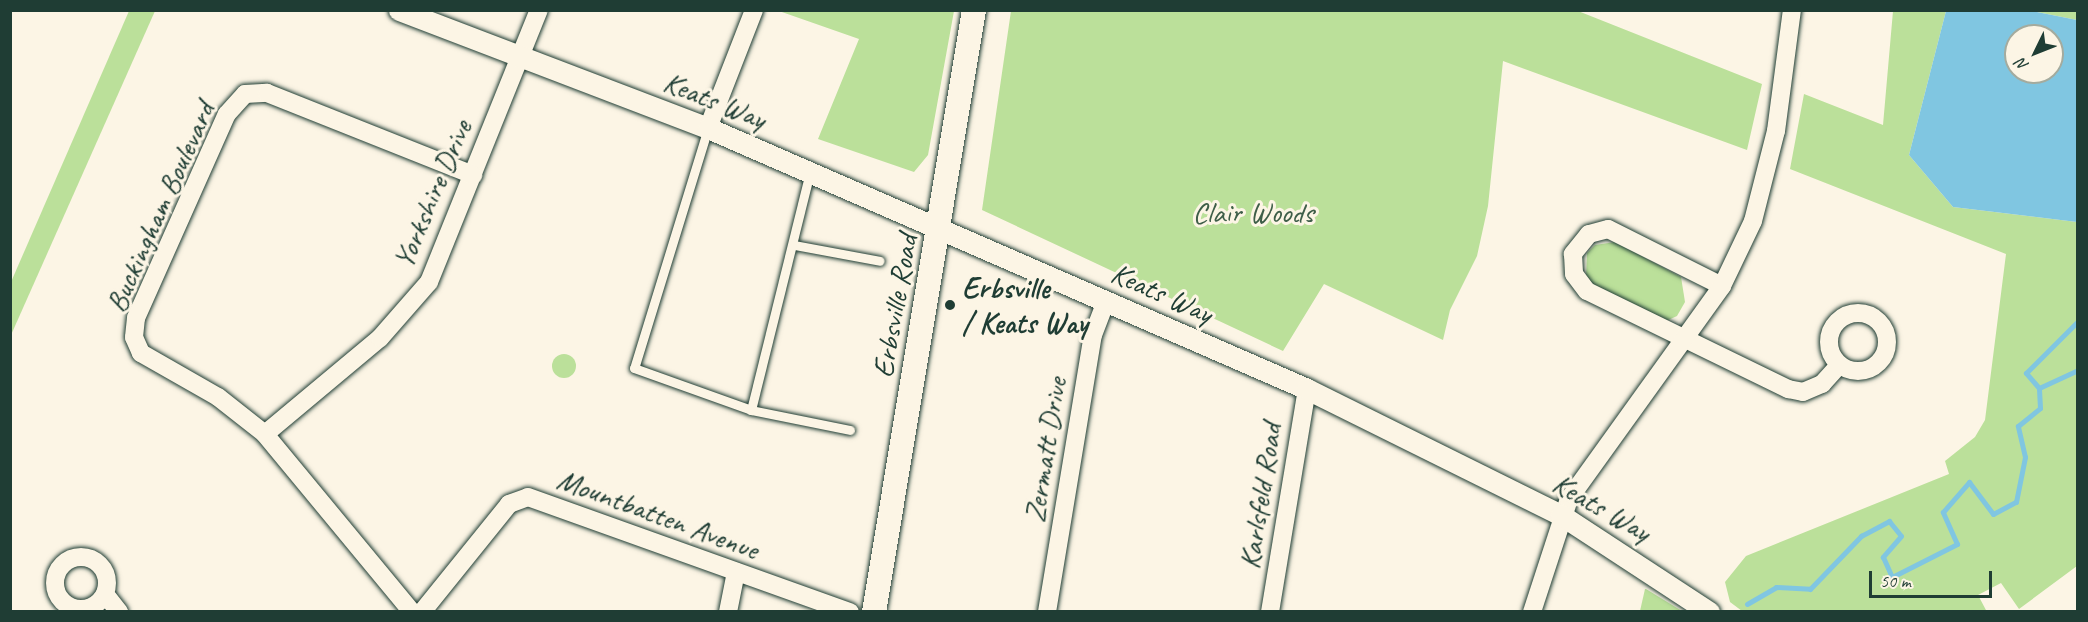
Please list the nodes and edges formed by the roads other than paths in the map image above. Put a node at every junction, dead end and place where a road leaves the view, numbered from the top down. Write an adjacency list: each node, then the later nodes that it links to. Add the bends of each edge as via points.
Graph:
1 (399, 10): 6 (street, Keats Way)
2 (539, 10): 6 (street, Yorkshire Drive)
3 (754, 10): 7 (street)
4 (974, 10): 10 (main road, Erbsville Road)
5 (1792, 10): 13 (street, via 1776,131 1753,221)
6 (521, 57): 7 (street, Keats Way); 9 (street, Yorkshire Drive)
7 (708, 128): 8 (street, Keats Way); 18 (lane, via 634,368)
8 (810, 172): 10 (street, Keats Way); 11 (lane)
9 (473, 175): 20 (street, Yorkshire Drive, via 429,282 380,338); 20 (street, Buckingham Boulevard, via 267,93 245,94 226,114 136,318 134,337 141,353 218,397)
10 (940, 229): 14 (street, Keats Way); 29 (main road, Erbsville Road)
11 (794, 245): 12 (lane); 18 (lane)
12 (880, 261)
13 (1722, 286): 15 (street); 15 (street, via 1608,230 1582,240 1572,264 1587,291)
14 (1106, 301): 17 (street, Keats Way); 30 (street, Zermatt Drive, via 1093,335)
15 (1684, 337): 16 (street, via 1796,391 1822,384); 21 (street)
16 (1839, 364)
17 (1306, 389): 21 (street, Keats Way); 31 (street, Karlsfeld Road)
18 (751, 410): 19 (lane)
19 (850, 430)
20 (264, 434): 25 (street, Buckingham Boulevard)
21 (1561, 515): 32 (street); 33 (street, Keats Way)
22 (736, 572): 26 (street, Mountbatten Avenue, via 528,497 509,504); 27 (street); 28 (street, Mountbatten Avenue)
23 (105, 594): 24 (street)
24 (119, 612)
25 (412, 612)
26 (422, 612)
27 (728, 612)
28 (850, 612)
29 (874, 612)
30 (1047, 612)
31 (1270, 612)
32 (1532, 612)
33 (1709, 612)

